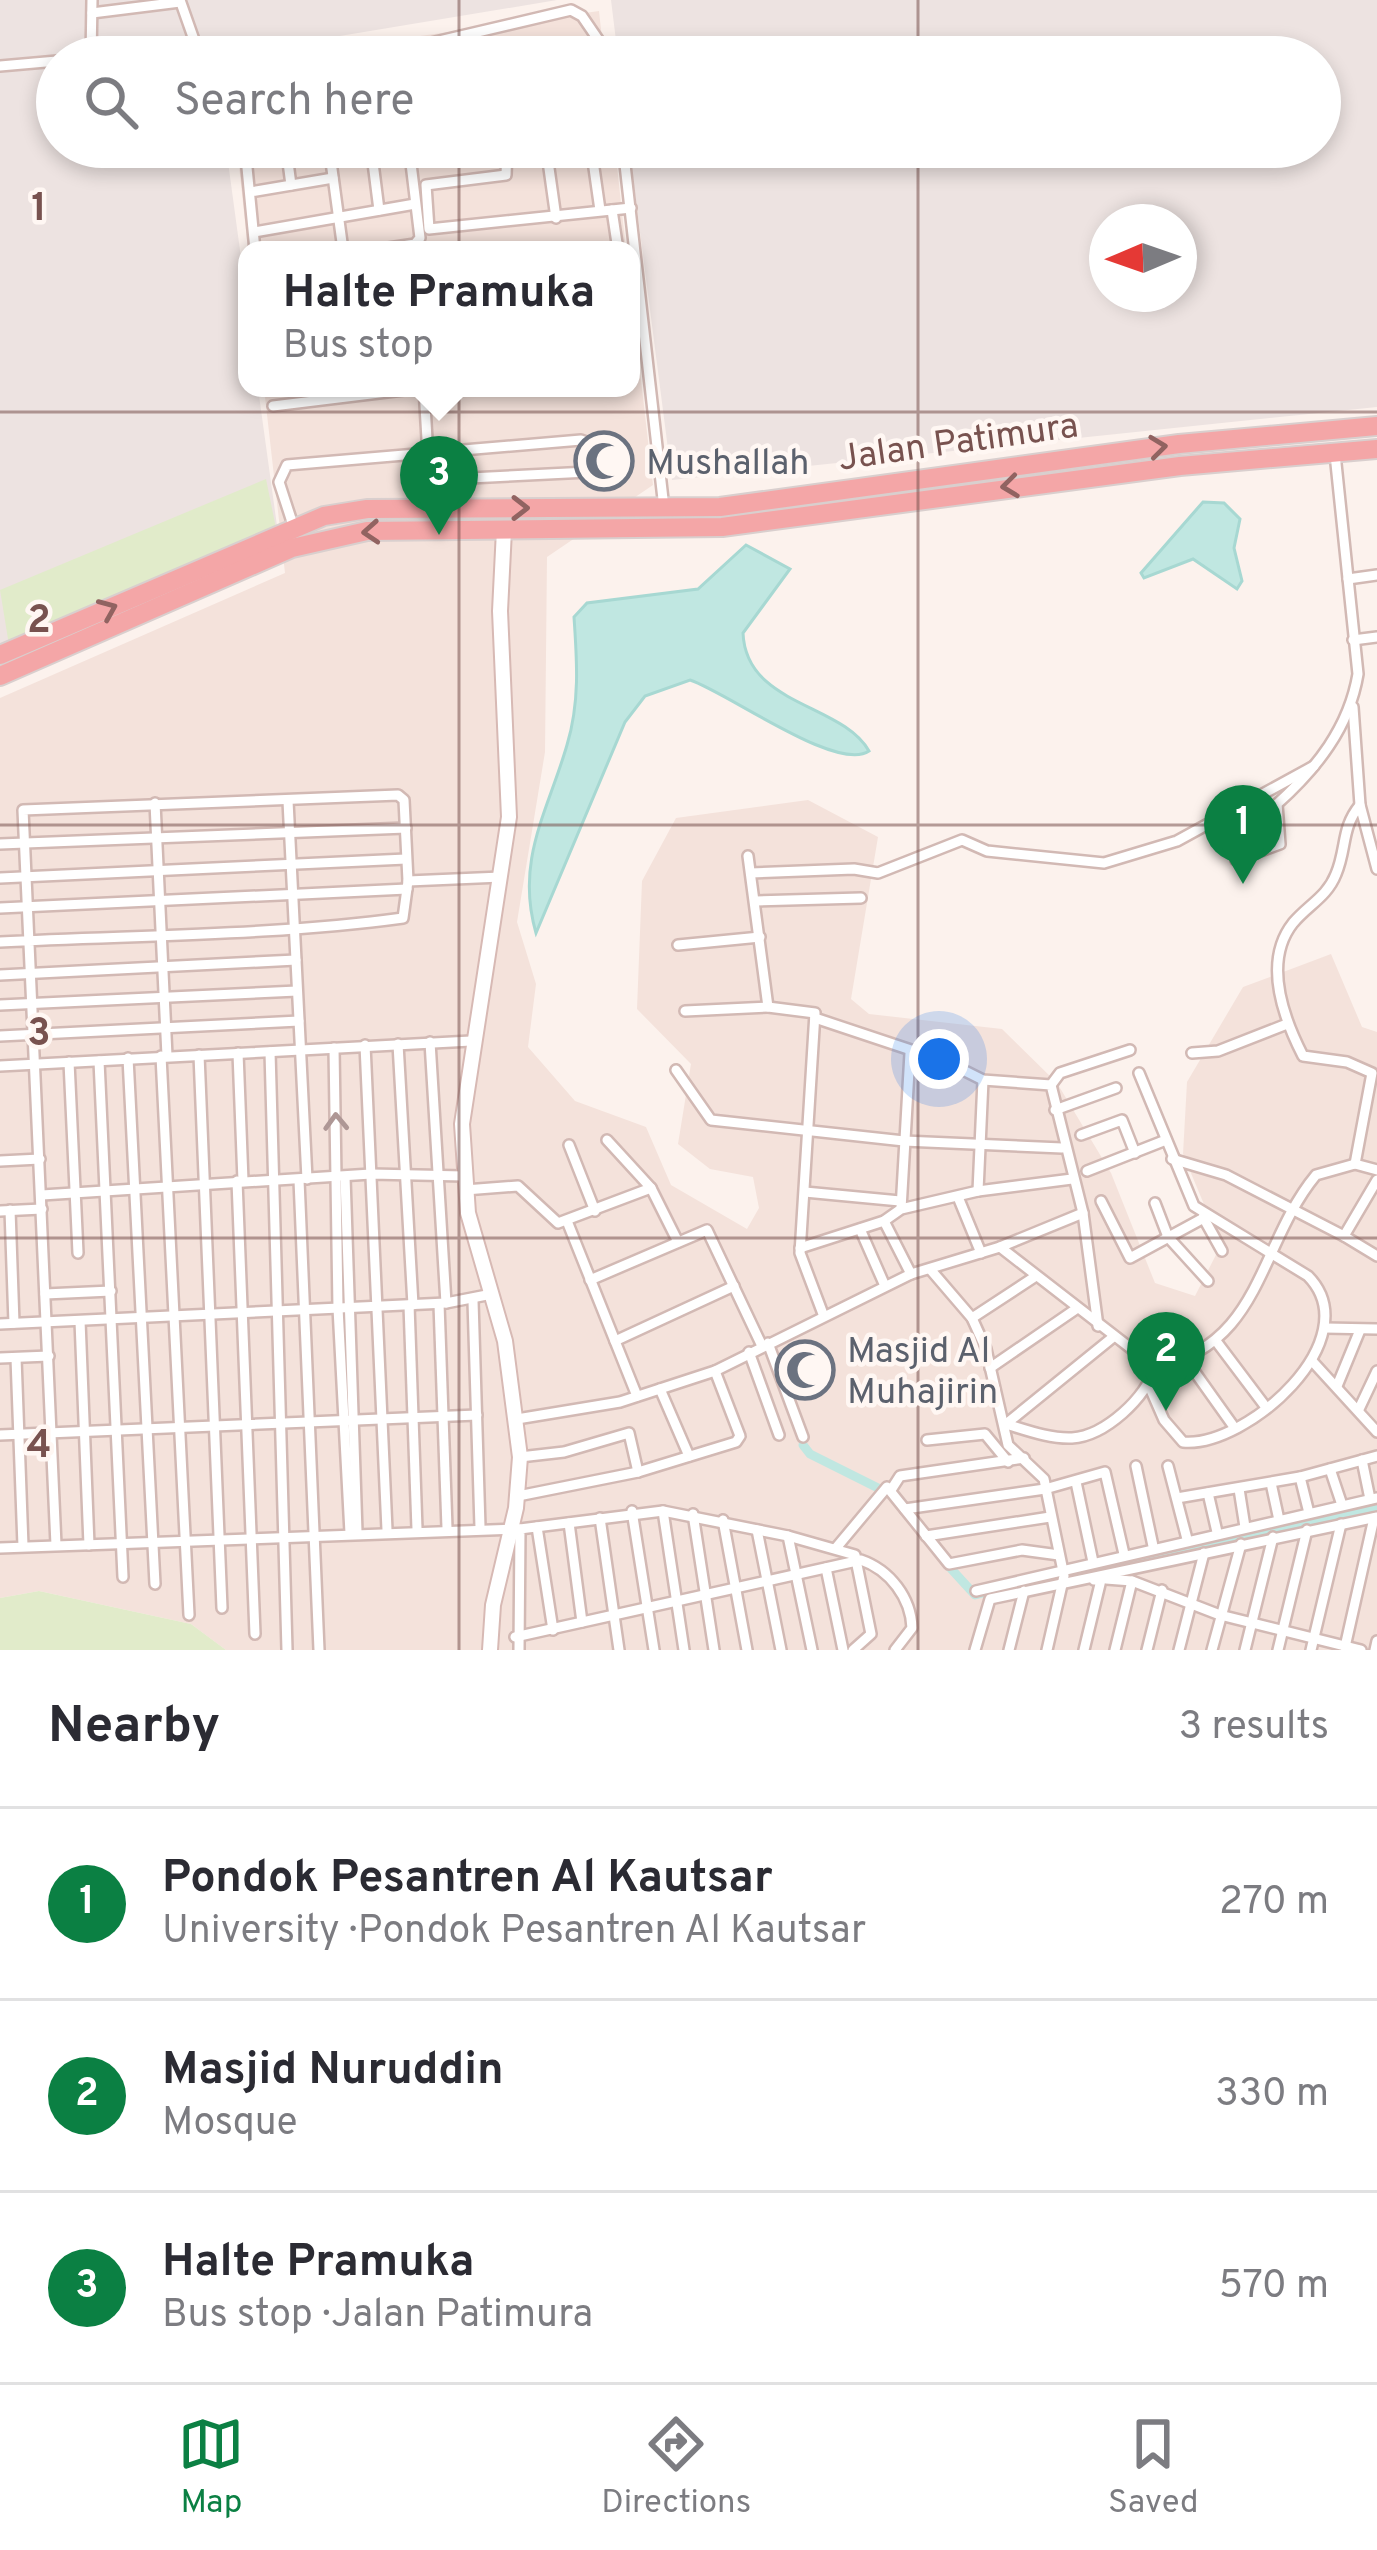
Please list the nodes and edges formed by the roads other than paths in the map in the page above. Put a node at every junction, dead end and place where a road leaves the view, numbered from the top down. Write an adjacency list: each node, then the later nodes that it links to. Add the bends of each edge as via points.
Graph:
1 (92, 0): 3 (street)
2 (180, 1): 3 (street); 5 (street)
3 (92, 13): 4 (street)
4 (92, 36)
5 (193, 36)
6 (460, 36): 7 (street, via 571,10)
7 (596, 36)
8 (36, 63): 9 (street)
9 (0, 66)
10 (247, 168): 21 (street)
11 (289, 168): 20 (street)
12 (332, 168): 19 (street)
13 (374, 168): 24 (street)
14 (411, 168): 22 (street)
15 (506, 168): 27 (street, via 506,175 425,185 429,230)
16 (549, 168): 27 (street)
17 (596, 168): 25 (street)
18 (626, 168): 23 (street)
19 (334, 178): 20 (street); 26 (street)
20 (291, 185): 21 (street)
21 (250, 192): 28 (street)
22 (415, 204): 24 (street); 31 (street)
23 (631, 208): 25 (street); 33 (street)
24 (379, 209): 26 (street)
25 (606, 210): 27 (street); 32 (street)
26 (339, 217): 28 (street); 30 (street)
27 (556, 218)
28 (254, 232): 29 (street)
29 (254, 241)
30 (342, 241)
31 (417, 241)
32 (615, 241)
33 (633, 241)
34 (640, 310): 46 (street)
35 (285, 397): 38 (street)
36 (311, 397): 38 (street)
37 (420, 397): 42 (street)
38 (286, 404): 39 (street)
39 (273, 406)
40 (1377, 426): 46 (highway, Jalan Patimura, one-way to 40)
41 (1377, 449): 43 (highway, Jalan Patimura)
42 (428, 451): 44 (street); 44 (street, via 580,440 595,446 588,472); 47 (street, via 287,465 279,482)
43 (1335, 454): 48 (highway, Jalan Patimura, one-way to 48, via 941,494 722,527); 50 (street)
44 (430, 480): 45 (street)
45 (431, 508): 46 (highway, Jalan Patimura, one-way to 46); 47 (highway, Jalan Patimura, via 367,509)
46 (664, 508)
47 (294, 528): 51 (highway, Jalan Patimura)
48 (504, 530): 51 (highway, Jalan Patimura, one-way to 51, via 333,536); 74 (street, via 509,817)
49 (1377, 575): 50 (street)
50 (1348, 579): 53 (street)
51 (152, 601): 54 (highway, Jalan Patimura, one-way to 51); 55 (highway, Jalan Patimura)
52 (1377, 638): 53 (street)
53 (1353, 640): 56 (street)
54 (0, 655)
55 (0, 676)
56 (1353, 707): 57 (street); 60 (street)
57 (1314, 766): 68 (street, via 1277,804 1280,844); 72 (street, via 1177,841 1104,863 987,851 962,840 878,873)
58 (288, 801): 59 (street); 61 (street, via 398,795); 62 (street)
59 (154, 803): 63 (street); 64 (street, via 23,810)
60 (1360, 805): 70 (street); 101 (street, via 1341,839 1336,874 1280,951)
61 (406, 829): 62 (street); 67 (street)
62 (290, 833): 63 (street); 69 (street)
63 (157, 840): 64 (street); 71 (street)
64 (25, 843): 65 (street); 73 (street)
65 (0, 844)
66 (748, 856): 72 (street)
67 (406, 859): 69 (street); 76 (street)
68 (1236, 860)
69 (291, 864): 71 (street); 77 (street)
70 (1377, 868)
71 (158, 871): 73 (street); 79 (street)
72 (752, 873): 80 (street)
73 (26, 877): 75 (street); 81 (street)
74 (501, 877): 76 (street); 105 (street)
75 (0, 878)
76 (408, 885): 77 (street); 83 (street, via 403,918)
77 (292, 892): 79 (street); 83 (street)
78 (861, 898): 80 (street)
79 (159, 901): 81 (street); 84 (street)
80 (756, 901): 85 (street)
81 (28, 907): 82 (street); 86 (street)
82 (0, 908)
83 (294, 926): 84 (street); 89 (street)
84 (161, 934): 86 (street); 90 (street)
85 (760, 937): 88 (street); 97 (street)
86 (29, 940): 87 (street); 91 (street)
87 (0, 942)
88 (678, 945)
89 (296, 960): 90 (street); 93 (street)
90 (163, 967): 91 (street); 94 (street)
91 (31, 973): 92 (street); 95 (street)
92 (0, 975)
93 (297, 991): 94 (street); 100 (street)
94 (164, 997): 95 (street); 102 (street)
95 (32, 1004): 96 (street); 103 (street)
96 (0, 1005)
97 (768, 1007): 98 (street); 99 (street, via 812,1009)
98 (686, 1011)
99 (815, 1018): 114 (street); 131 (street)
100 (299, 1021): 102 (street); 110 (street)
101 (1288, 1024): 115 (street); 130 (street, via 1306,1058 1371,1071)
102 (166, 1028): 103 (street); 117 (street)
103 (34, 1034): 104 (street); 121 (street)
104 (0, 1036)
105 (471, 1041): 106 (street); 156 (street)
106 (430, 1042): 107 (street); 148 (street)
107 (398, 1044): 108 (street); 147 (street)
108 (365, 1046): 109 (street); 146 (street)
109 (334, 1048): 110 (street); 149 (street, one-way to 109)
110 (300, 1050): 112 (street); 151 (street)
111 (1130, 1050): 126 (street, via 1060,1072)
112 (269, 1052): 113 (street); 154 (street)
113 (238, 1053): 116 (street); 153 (street)
114 (910, 1053): 125 (street); 135 (street)
115 (1192, 1053)
116 (200, 1055): 117 (street); 155 (street)
117 (164, 1056): 118 (street); 157 (street)
118 (128, 1058): 119 (street); 158 (street)
119 (99, 1061): 120 (street); 160 (street)
120 (69, 1062): 121 (street); 162 (street)
121 (35, 1064): 122 (street); 141 (street)
122 (0, 1066)
123 (676, 1070): 131 (street, via 711,1120)
124 (1139, 1072): 134 (street)
125 (983, 1080): 126 (street); 137 (street)
126 (1051, 1085): 128 (street)
127 (1116, 1088): 128 (street)
128 (1055, 1110): 138 (street)
129 (1377, 1112): 130 (street)
130 (1365, 1128): 143 (street)
131 (808, 1132): 135 (street); 163 (street)
132 (1082, 1135): 139 (street, via 1122,1120)
133 (607, 1140): 159 (street)
134 (1166, 1140): 139 (street); 140 (street)
135 (904, 1141): 137 (street); 168 (street)
136 (569, 1144): 172 (street)
137 (981, 1147): 138 (street); 161 (street)
138 (1063, 1148): 150 (street)
139 (1135, 1153): 145 (street)
140 (1172, 1159): 170 (street); 174 (street)
141 (40, 1160): 142 (street); 164 (street)
142 (0, 1161)
143 (1355, 1163): 144 (street); 170 (street, via 1316,1175)
144 (1377, 1170)
145 (1087, 1171)
146 (371, 1174): 147 (street); 149 (street); 201 (street)
147 (402, 1175): 148 (street); 200 (street)
148 (437, 1176): 156 (street); 199 (street)
149 (342, 1177): 151 (street); 202 (street)
150 (1072, 1178): 161 (street); 173 (street)
151 (303, 1179): 154 (street); 204 (street)
152 (1377, 1180): 178 (street)
153 (240, 1181): 154 (street); 155 (street); 206 (street)
154 (273, 1181): 205 (street)
155 (203, 1184): 157 (street); 208 (street)
156 (464, 1184): 176 (street, via 518,1186 552,1222); 197 (street)
157 (169, 1186): 158 (street); 209 (street)
158 (137, 1188): 160 (street); 210 (street)
159 (652, 1188): 172 (street); 180 (street)
160 (105, 1190): 162 (street); 195 (street)
161 (978, 1191): 165 (street)
162 (75, 1192): 164 (street); 185 (street)
163 (805, 1192): 168 (street); 182 (street)
164 (42, 1195): 169 (street)
165 (958, 1197): 168 (street); 186 (street)
166 (1101, 1201): 179 (street, via 1130,1258)
167 (1156, 1203): 179 (street)
168 (900, 1205): 175 (street)
169 (42, 1209): 171 (street); 196 (street)
170 (1295, 1209): 178 (street); 187 (street)
171 (5, 1211): 215 (street)
172 (595, 1211): 176 (street)
173 (1082, 1213): 181 (street); 217 (street)
174 (1203, 1217): 179 (street); 184 (street); 187 (street)
175 (884, 1221): 177 (street); 189 (street)
176 (567, 1222): 191 (street)
177 (860, 1229): 182 (street); 194 (street)
178 (1344, 1236): 183 (street)
179 (1168, 1237): 192 (street)
180 (678, 1242): 191 (street); 193 (street, via 710,1232)
181 (1000, 1247): 186 (street); 190 (street)
182 (800, 1248): 207 (street)
183 (1375, 1250)
184 (1222, 1251)
185 (78, 1252)
186 (981, 1253): 188 (street)
187 (1274, 1255): 218 (street, via 1318,1286); 223 (street)
188 (930, 1268): 189 (street); 211 (street)
189 (911, 1274): 194 (street)
190 (1036, 1276): 203 (street); 211 (street)
191 (590, 1280): 222 (street)
192 (1208, 1281)
193 (734, 1286): 222 (street); 224 (street)
194 (885, 1286): 207 (street)
195 (111, 1291): 196 (street); 212 (street)
196 (45, 1294): 214 (street)
197 (492, 1294): 198 (street); 245 (street)
198 (472, 1301): 199 (street); 241 (street)
199 (443, 1304): 200 (street); 242 (street)
200 (411, 1305): 201 (street); 243 (street)
201 (378, 1307): 202 (street); 244 (street)
202 (342, 1308): 204 (street); 246 (street)
203 (1076, 1309): 217 (street); 232 (street)
204 (306, 1310): 205 (street); 247 (street)
205 (274, 1312): 206 (street); 249 (street)
206 (242, 1314): 208 (street); 250 (street)
207 (823, 1314): 224 (street)
208 (210, 1315): 209 (street); 252 (street)
209 (177, 1317): 210 (street); 253 (street)
210 (144, 1318): 212 (street); 254 (street)
211 (972, 1318): 232 (street)
212 (112, 1320): 213 (street); 255 (street)
213 (80, 1321): 214 (street); 257 (street)
214 (48, 1322): 215 (street); 226 (street)
215 (14, 1323): 216 (street)
216 (0, 1324)
217 (1098, 1327): 221 (street)
218 (1325, 1328): 220 (street); 230 (street)
219 (1377, 1329): 220 (street)
220 (1360, 1330): 235 (street)
221 (1112, 1338): 231 (street); 248 (street)
222 (615, 1341): 238 (street)
223 (1216, 1341): 229 (street); 239 (street)
224 (765, 1344): 225 (street); 262 (street)
225 (749, 1352): 233 (street); 260 (street)
226 (49, 1356): 228 (street); 258 (street)
227 (0, 1358): 228 (street)
228 (16, 1358): 261 (street)
229 (1187, 1360): 231 (street); 251 (street)
230 (1313, 1362): 235 (street); 239 (street)
231 (1155, 1367): 237 (street)
232 (991, 1368): 248 (street)
233 (715, 1370): 236 (street); 264 (street, via 739,1440)
234 (1377, 1371): 240 (street)
235 (1336, 1386): 240 (street)
236 (661, 1388): 238 (street); 264 (street)
237 (1150, 1388): 248 (street, via 1106,1424 1072,1438); 251 (street, via 1183,1442)
238 (637, 1396): 245 (street)
239 (1265, 1406): 251 (street)
240 (1359, 1409): 256 (street)
241 (477, 1415): 242 (street); 297 (street)
242 (443, 1417): 243 (street); 300 (street)
243 (412, 1418): 244 (street); 301 (street)
244 (382, 1419): 246 (street); 303 (street)
245 (518, 1419): 266 (street)
246 (347, 1421): 247 (street); 306 (street)
247 (311, 1424): 249 (street); 308 (street)
248 (1006, 1424): 267 (street, via 1008,1445)
249 (279, 1426): 250 (street); 312 (street)
250 (248, 1427): 252 (street); 314 (street)
251 (1234, 1427)
252 (215, 1429): 253 (street); 315 (street)
253 (181, 1430): 254 (street); 316 (street)
254 (147, 1431): 255 (street); 317 (street)
255 (117, 1432): 257 (street); 322 (street)
256 (1377, 1432)
257 (85, 1433): 258 (street); 320 (street)
258 (50, 1434): 261 (street); 319 (street)
259 (0, 1435): 261 (street)
260 (779, 1435)
261 (18, 1436): 321 (street)
262 (803, 1437)
263 (927, 1440): 269 (street, via 985,1434)
264 (689, 1456): 273 (street)
265 (1377, 1456): 268 (street)
266 (520, 1457): 273 (street, via 629,1433); 281 (street)
267 (1024, 1458): 269 (street); 277 (street)
268 (1362, 1460): 272 (street); 283 (street)
269 (1008, 1462): 279 (street, via 901,1476)
270 (1136, 1466): 323 (street)
271 (1168, 1466): 282 (street)
272 (1330, 1469): 274 (street); 284 (street)
273 (638, 1472): 281 (street)
274 (1300, 1477): 276 (street); 289 (street)
275 (1076, 1482): 277 (street); 327 (street, via 1105,1472); 330 (street)
276 (1270, 1483): 278 (street); 294 (street)
277 (1045, 1489): 285 (street); 290 (street)
278 (1239, 1489): 280 (street); 299 (street)
279 (891, 1490): 285 (street); 324 (street)
280 (1208, 1493): 282 (street); 307 (street)
281 (518, 1496): 302 (street)
282 (1177, 1498): 313 (street)
283 (1373, 1498): 284 (street)
284 (1342, 1504): 289 (street)
285 (905, 1509): 310 (street)
286 (663, 1510): 287 (street); 288 (street); 345 (street)
287 (632, 1511): 292 (street); 347 (street)
288 (693, 1514): 293 (street); 344 (street)
289 (1309, 1514): 294 (street)
290 (1050, 1517): 310 (street); 328 (street)
291 (1375, 1517): 296 (street); 360 (street)
292 (600, 1518): 295 (street); 349 (street)
293 (723, 1520): 304 (street); 340 (street)
294 (1280, 1520): 299 (street)
295 (569, 1523): 298 (street); 352 (street)
296 (1341, 1524): 305 (street); 358 (street)
297 (480, 1527): 300 (street); 302 (street)
298 (537, 1527): 302 (street); 355 (street)
299 (1245, 1527): 307 (street)
300 (447, 1528): 301 (street)
301 (417, 1529): 303 (street)
302 (516, 1529): 357 (street); 364 (street, via 493,1605)
303 (387, 1530): 306 (street)
304 (757, 1530): 309 (street); 338 (street)
305 (1307, 1530): 311 (street); 354 (street)
306 (353, 1532): 308 (street)
307 (1216, 1532): 313 (street)
308 (315, 1536): 312 (street); 363 (street)
309 (788, 1536): 324 (street); 332 (street)
310 (926, 1536): 328 (street, via 950,1564 1025,1550)
311 (1273, 1537): 318 (street); 353 (street)
312 (284, 1538): 314 (street); 362 (street)
313 (1187, 1539): 323 (street)
314 (252, 1540): 315 (street); 356 (street)
315 (220, 1541): 316 (street); 348 (street)
316 (186, 1543): 317 (street); 350 (street)
317 (153, 1544): 322 (street); 339 (street)
318 (1241, 1544): 326 (street); 351 (street)
319 (56, 1545): 320 (street); 321 (street)
320 (89, 1545): 322 (street)
321 (23, 1546): 325 (street)
322 (122, 1546): 334 (street)
323 (1154, 1546): 327 (street)
324 (836, 1547): 329 (street)
325 (0, 1548)
326 (1204, 1553): 336 (street); 346 (street)
327 (1124, 1554): 330 (street)
328 (1059, 1555): 333 (street)
329 (857, 1560): 331 (street); 373 (street, via 871,1636); 374 (street, via 881,1571 909,1604 912,1628)
330 (1093, 1562): 333 (street)
331 (826, 1568): 332 (street); 372 (street)
332 (796, 1575): 338 (street); 371 (street)
333 (1063, 1576): 336 (street); 341 (street); 342 (street); 377 (street)
334 (123, 1577)
335 (1101, 1580): 336 (street); 337 (street); 378 (street)
336 (1083, 1581)
337 (1132, 1581): 343 (street); 379 (street)
338 (767, 1582): 340 (street); 370 (street)
339 (155, 1584)
340 (735, 1589): 344 (street); 369 (street)
341 (976, 1591)
342 (1024, 1591): 375 (street, via 989,1600); 376 (street)
343 (1162, 1591): 346 (street); 380 (street)
344 (704, 1595): 345 (street); 368 (street)
345 (674, 1601): 347 (street); 367 (street)
346 (1190, 1603): 351 (street); 381 (street)
347 (646, 1607): 349 (street); 366 (street)
348 (222, 1608)
349 (614, 1612): 352 (street); 361 (street)
350 (189, 1615)
351 (1220, 1615): 353 (street); 382 (street)
352 (582, 1622): 355 (street)
353 (1252, 1622): 354 (street); 383 (street)
354 (1284, 1628): 358 (street); 384 (street)
355 (553, 1630): 357 (street)
356 (255, 1634)
357 (515, 1637): 365 (street)
358 (1315, 1637): 360 (street); 385 (street)
359 (1377, 1641): 387 (street)
360 (1345, 1648): 386 (street)
361 (617, 1649)
362 (287, 1650)
363 (319, 1650)
364 (490, 1650)
365 (519, 1650)
366 (654, 1650)
367 (684, 1650)
368 (714, 1650)
369 (747, 1650)
370 (781, 1650)
371 (812, 1650)
372 (843, 1650)
373 (853, 1650)
374 (895, 1650)
375 (975, 1650)
376 (1009, 1650)
377 (1047, 1650)
378 (1084, 1650)
379 (1115, 1650)
380 (1147, 1650)
381 (1180, 1650)
382 (1212, 1650)
383 (1245, 1650)
384 (1278, 1650)
385 (1311, 1650)
386 (1361, 1650)
387 (1375, 1650)

